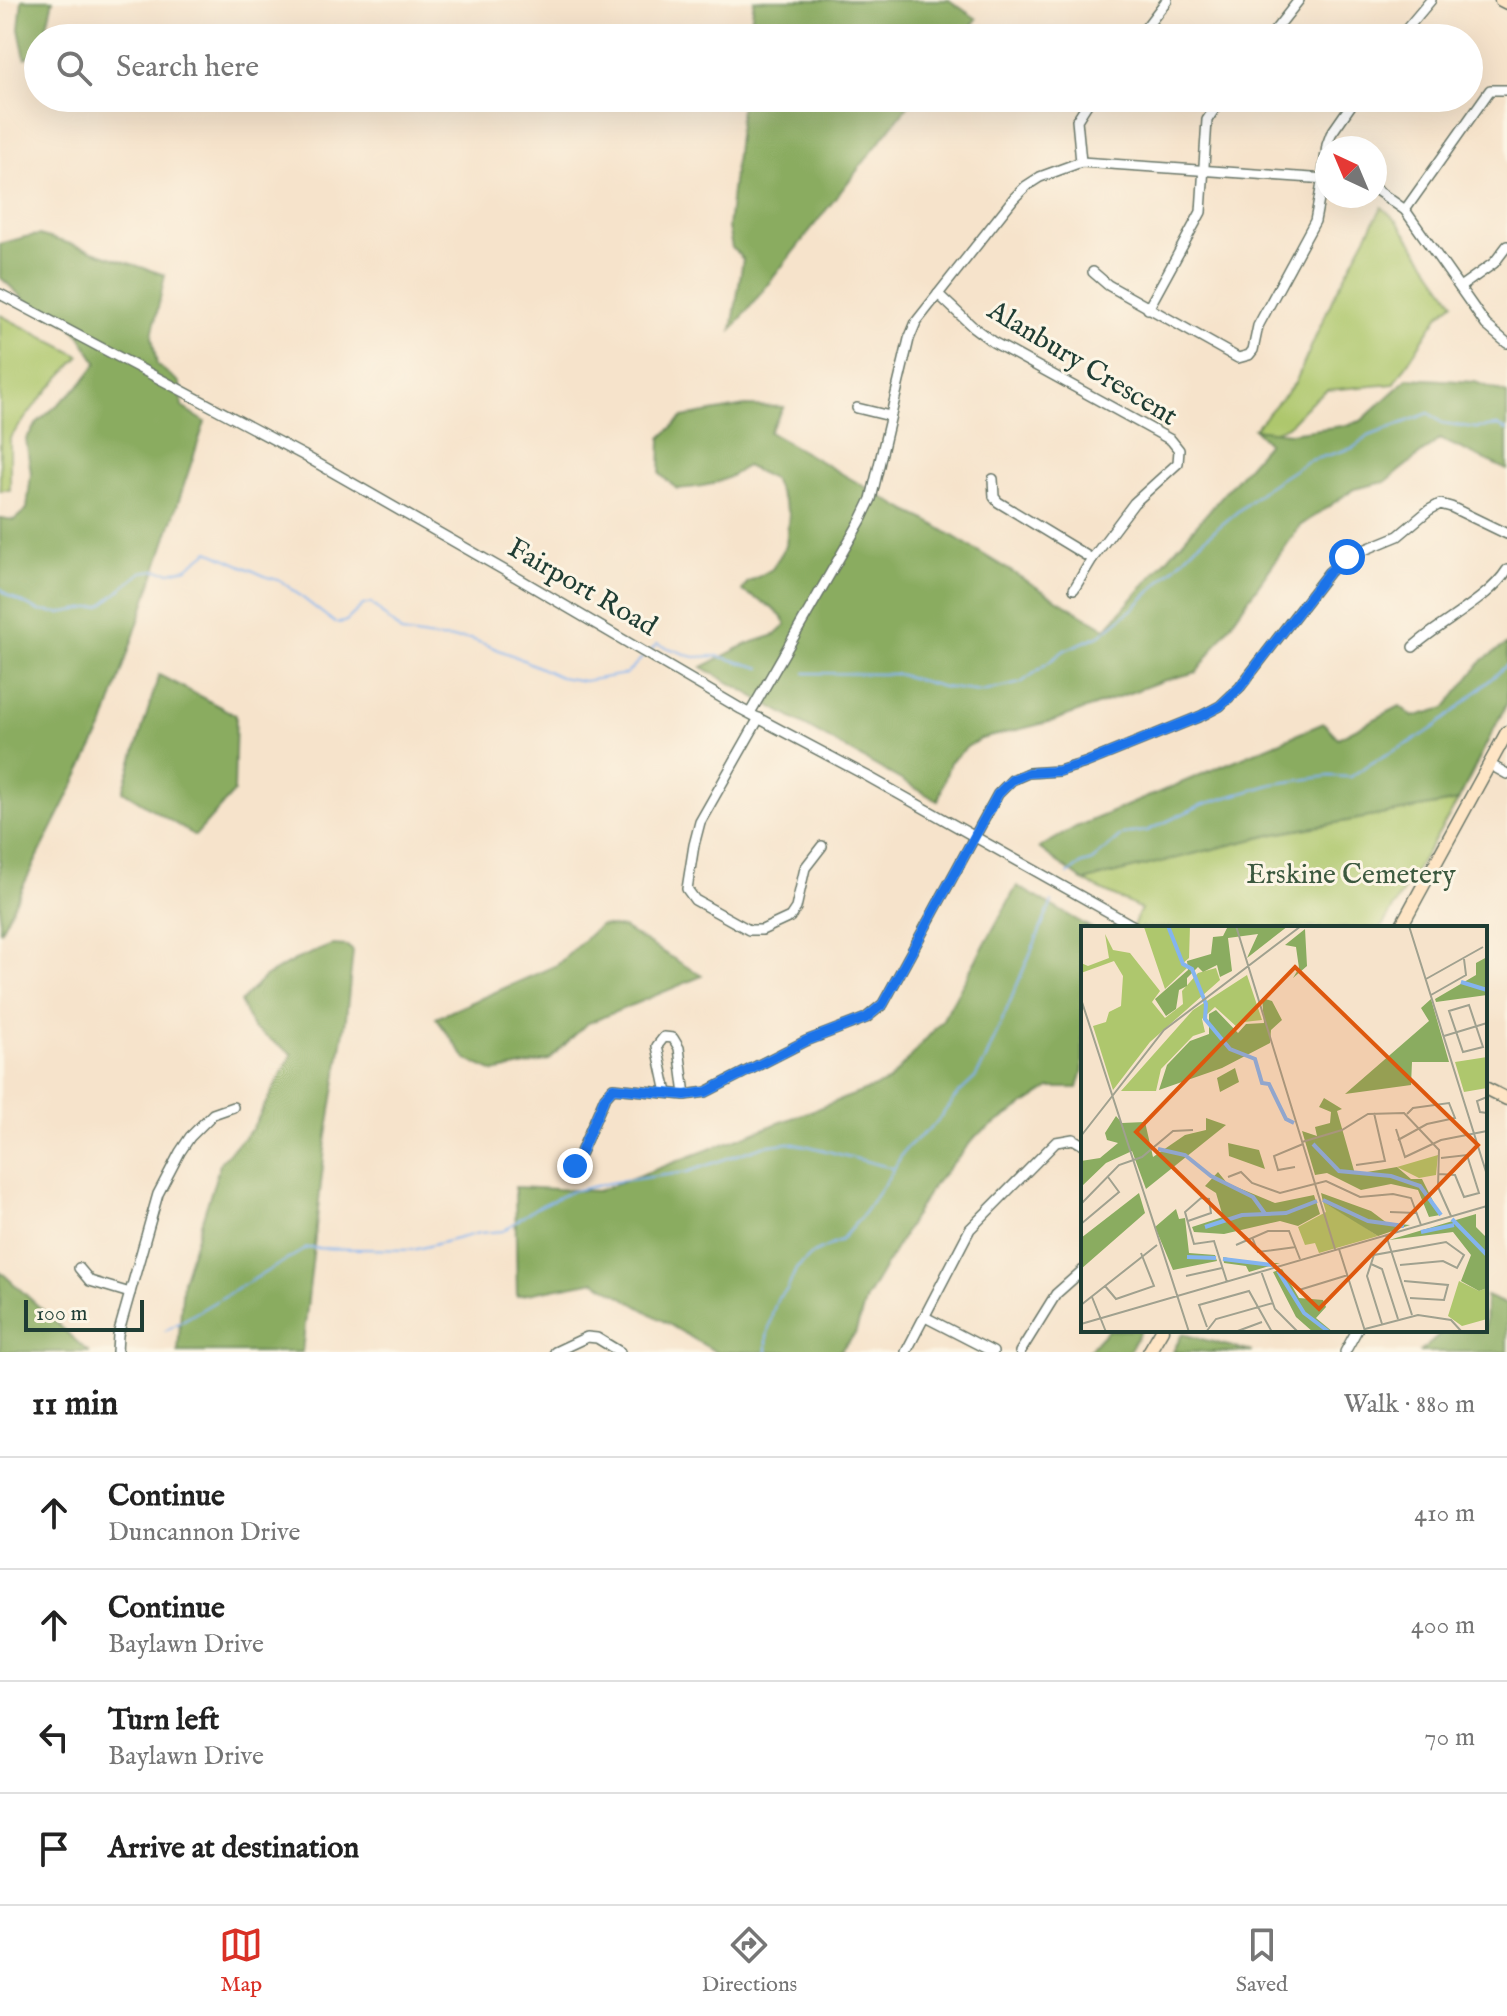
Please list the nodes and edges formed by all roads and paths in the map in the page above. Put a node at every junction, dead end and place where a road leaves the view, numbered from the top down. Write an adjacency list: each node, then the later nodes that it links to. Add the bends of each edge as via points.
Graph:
1 (1167, 0): 6 (street)
2 (1299, 0): 7 (street)
3 (1431, 0): 8 (street)
4 (1501, 0): 5 (main road)
5 (1507, 3)
6 (1149, 24)
7 (1280, 24)
8 (1411, 24)
9 (1507, 90): 10 (street, via 1490,90)
10 (1483, 100)
11 (1082, 112): 16 (street, via 1077,120)
12 (1212, 112): 17 (street, via 1207,120)
13 (1346, 112): 15 (street)
14 (1474, 112): 21 (street)
15 (1330, 136)
16 (1081, 162): 17 (street); 26 (street, via 1026,186)
17 (1204, 170): 18 (street); 27 (street, via 1201,212)
18 (1315, 177)
19 (1387, 197): 21 (street)
20 (1318, 208): 27 (street, via 1258,326 1249,355 1238,358)
21 (1405, 210): 24 (street)
22 (1507, 246): 24 (street, via 1494,263)
23 (1093, 272): 27 (street)
24 (1460, 287): 28 (street, via 1486,325)
25 (0, 294): 37 (street, Fairport Road, via 303,455)
26 (938, 294): 30 (street, via 909,339); 33 (street, Alanbury Crescent, via 993,342 1171,440 1179,450 1178,463 1134,503)
27 (1148, 309)
28 (1507, 343)
29 (857, 408): 30 (street)
30 (890, 416): 37 (street, via 871,499)
31 (993, 479): 33 (street, via 998,502)
32 (1507, 534): 41 (street, via 1451,507 1440,504 1429,510 1398,536 1347,557 1329,572 1220,706 1085,763 1012,780 998,794)
33 (1092, 559): 35 (street, Alanbury Crescent)
34 (1507, 570): 36 (street, via 1487,593)
35 (1074, 589)
36 (1413, 647)
37 (755, 716): 41 (street, Fairport Road); 42 (street, via 700,822 687,889 695,900 749,930 762,930 790,917 805,868)
38 (1507, 732): 39 (main road)
39 (1489, 764): 40 (street); 44 (main road)
40 (1507, 774)
41 (975, 838): 43 (street, Fairport Road); 47 (street, via 883,1004 866,1018 806,1041 706,1092)
42 (822, 846)
43 (1133, 926)
44 (1401, 926)
45 (1487, 1090): 48 (main road)
46 (667, 1093): 47 (street); 47 (street, via 657,1046 664,1037 673,1038 679,1048); 51 (street, via 613,1088)
47 (685, 1095)
48 (1507, 1099)
49 (233, 1107): 54 (street, via 213,1114 173,1163 158,1194)
50 (1081, 1144): 55 (street, via 1073,1139 1056,1142 970,1229)
51 (575, 1166)
52 (79, 1268): 54 (street, via 90,1281)
53 (1081, 1272): 63 (street, via 1056,1294)
54 (130, 1293): 58 (street)
55 (925, 1317): 61 (street); 62 (street)
56 (1161, 1332): 64 (main road)
57 (1356, 1332): 65 (street)
58 (117, 1352)
59 (555, 1352): 60 (street, via 587,1337)
60 (620, 1352)
61 (906, 1352)
62 (993, 1352)
63 (1020, 1352)
64 (1149, 1352)
65 (1345, 1352)

